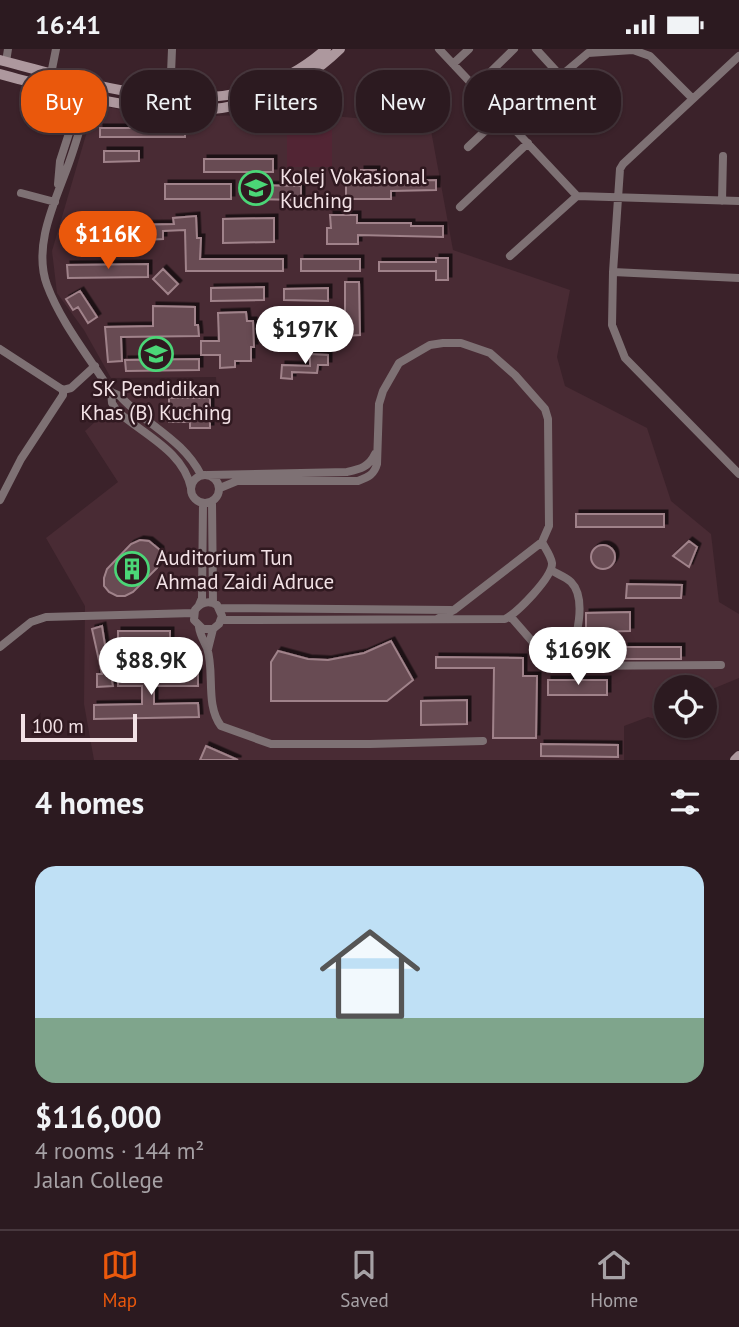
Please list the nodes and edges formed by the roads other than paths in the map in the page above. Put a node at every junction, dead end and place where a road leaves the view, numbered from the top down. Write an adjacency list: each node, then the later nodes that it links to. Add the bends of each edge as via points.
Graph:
1 (8, 49): 11 (street)
2 (56, 49): 14 (street)
3 (172, 49): 15 (street)
4 (326, 49): 20 (main road, via 286,77)
5 (340, 49): 22 (main road, via 296,85 246,104 172,110)
6 (439, 49): 12 (street)
7 (470, 49): 12 (street)
8 (514, 49): 16 (street)
9 (536, 49): 21 (street, via 563,74 588,53 642,52)
10 (739, 56): 21 (street)
11 (3, 61): 13 (main road)
12 (453, 64): 18 (street)
13 (36, 70)
14 (52, 70)
15 (171, 70)
16 (492, 70)
17 (0, 74): 19 (main road)
18 (464, 76)
19 (21, 80)
20 (216, 96)
21 (693, 99): 33 (street, via 623,164)
22 (107, 100)
23 (70, 133): 30 (street)
24 (74, 133): 30 (street)
25 (482, 133): 28 (street)
26 (518, 133): 27 (street)
27 (528, 143): 32 (street); 37 (street)
28 (468, 146)
29 (723, 156): 34 (street)
30 (64, 162): 36 (street)
31 (21, 193): 36 (street)
32 (577, 196): 33 (street); 38 (street)
33 (618, 197): 34 (street); 39 (street)
34 (722, 201): 35 (street)
35 (739, 201)
36 (55, 202): 42 (street, via 43,249 46,284)
37 (460, 207)
38 (510, 257)
39 (613, 272): 40 (street); 46 (street, via 612,325 625,358)
40 (739, 278)
41 (0, 349): 43 (street)
42 (95, 366): 43 (street); 44 (street)
43 (63, 390): 50 (street)
44 (111, 392): 47 (street, via 179,445); 48 (street, via 117,411 181,462)
45 (377, 448): 47 (street, via 364,468 347,472); 49 (street, via 374,473 358,481 237,481); 52 (street, via 379,404 398,363 443,342 490,353 545,409 548,419 549,526)
46 (739, 474)
47 (204, 475): 48 (street, via 194,480); 49 (street, via 215,478)
48 (191, 488): 51 (street, via 194,498)
49 (220, 488): 51 (street)
50 (0, 500)
51 (208, 503): 54 (street); 55 (street, via 202,598)
52 (542, 542): 53 (street); 57 (street)
53 (551, 570): 59 (street); 68 (street, via 570,582 579,600)
54 (216, 606): 55 (street, via 206,602); 56 (street); 61 (street)
55 (197, 609): 58 (street); 63 (street)
56 (364, 610): 57 (street); 62 (street)
57 (454, 610): 60 (street)
58 (166, 615): 63 (street); 65 (street, via 47,617)
59 (510, 616): 60 (street); 68 (street, via 551,663)
60 (437, 619): 62 (street)
61 (221, 620): 62 (street); 64 (street)
62 (361, 621)
63 (197, 625): 64 (street); 66 (street)
64 (213, 629): 66 (street)
65 (0, 647)
66 (208, 649): 69 (street, via 218,722 250,738 271,744)
67 (721, 665): 68 (street)
68 (568, 666)
69 (484, 741)
70 (739, 756): 71 (main road)
71 (735, 760)

